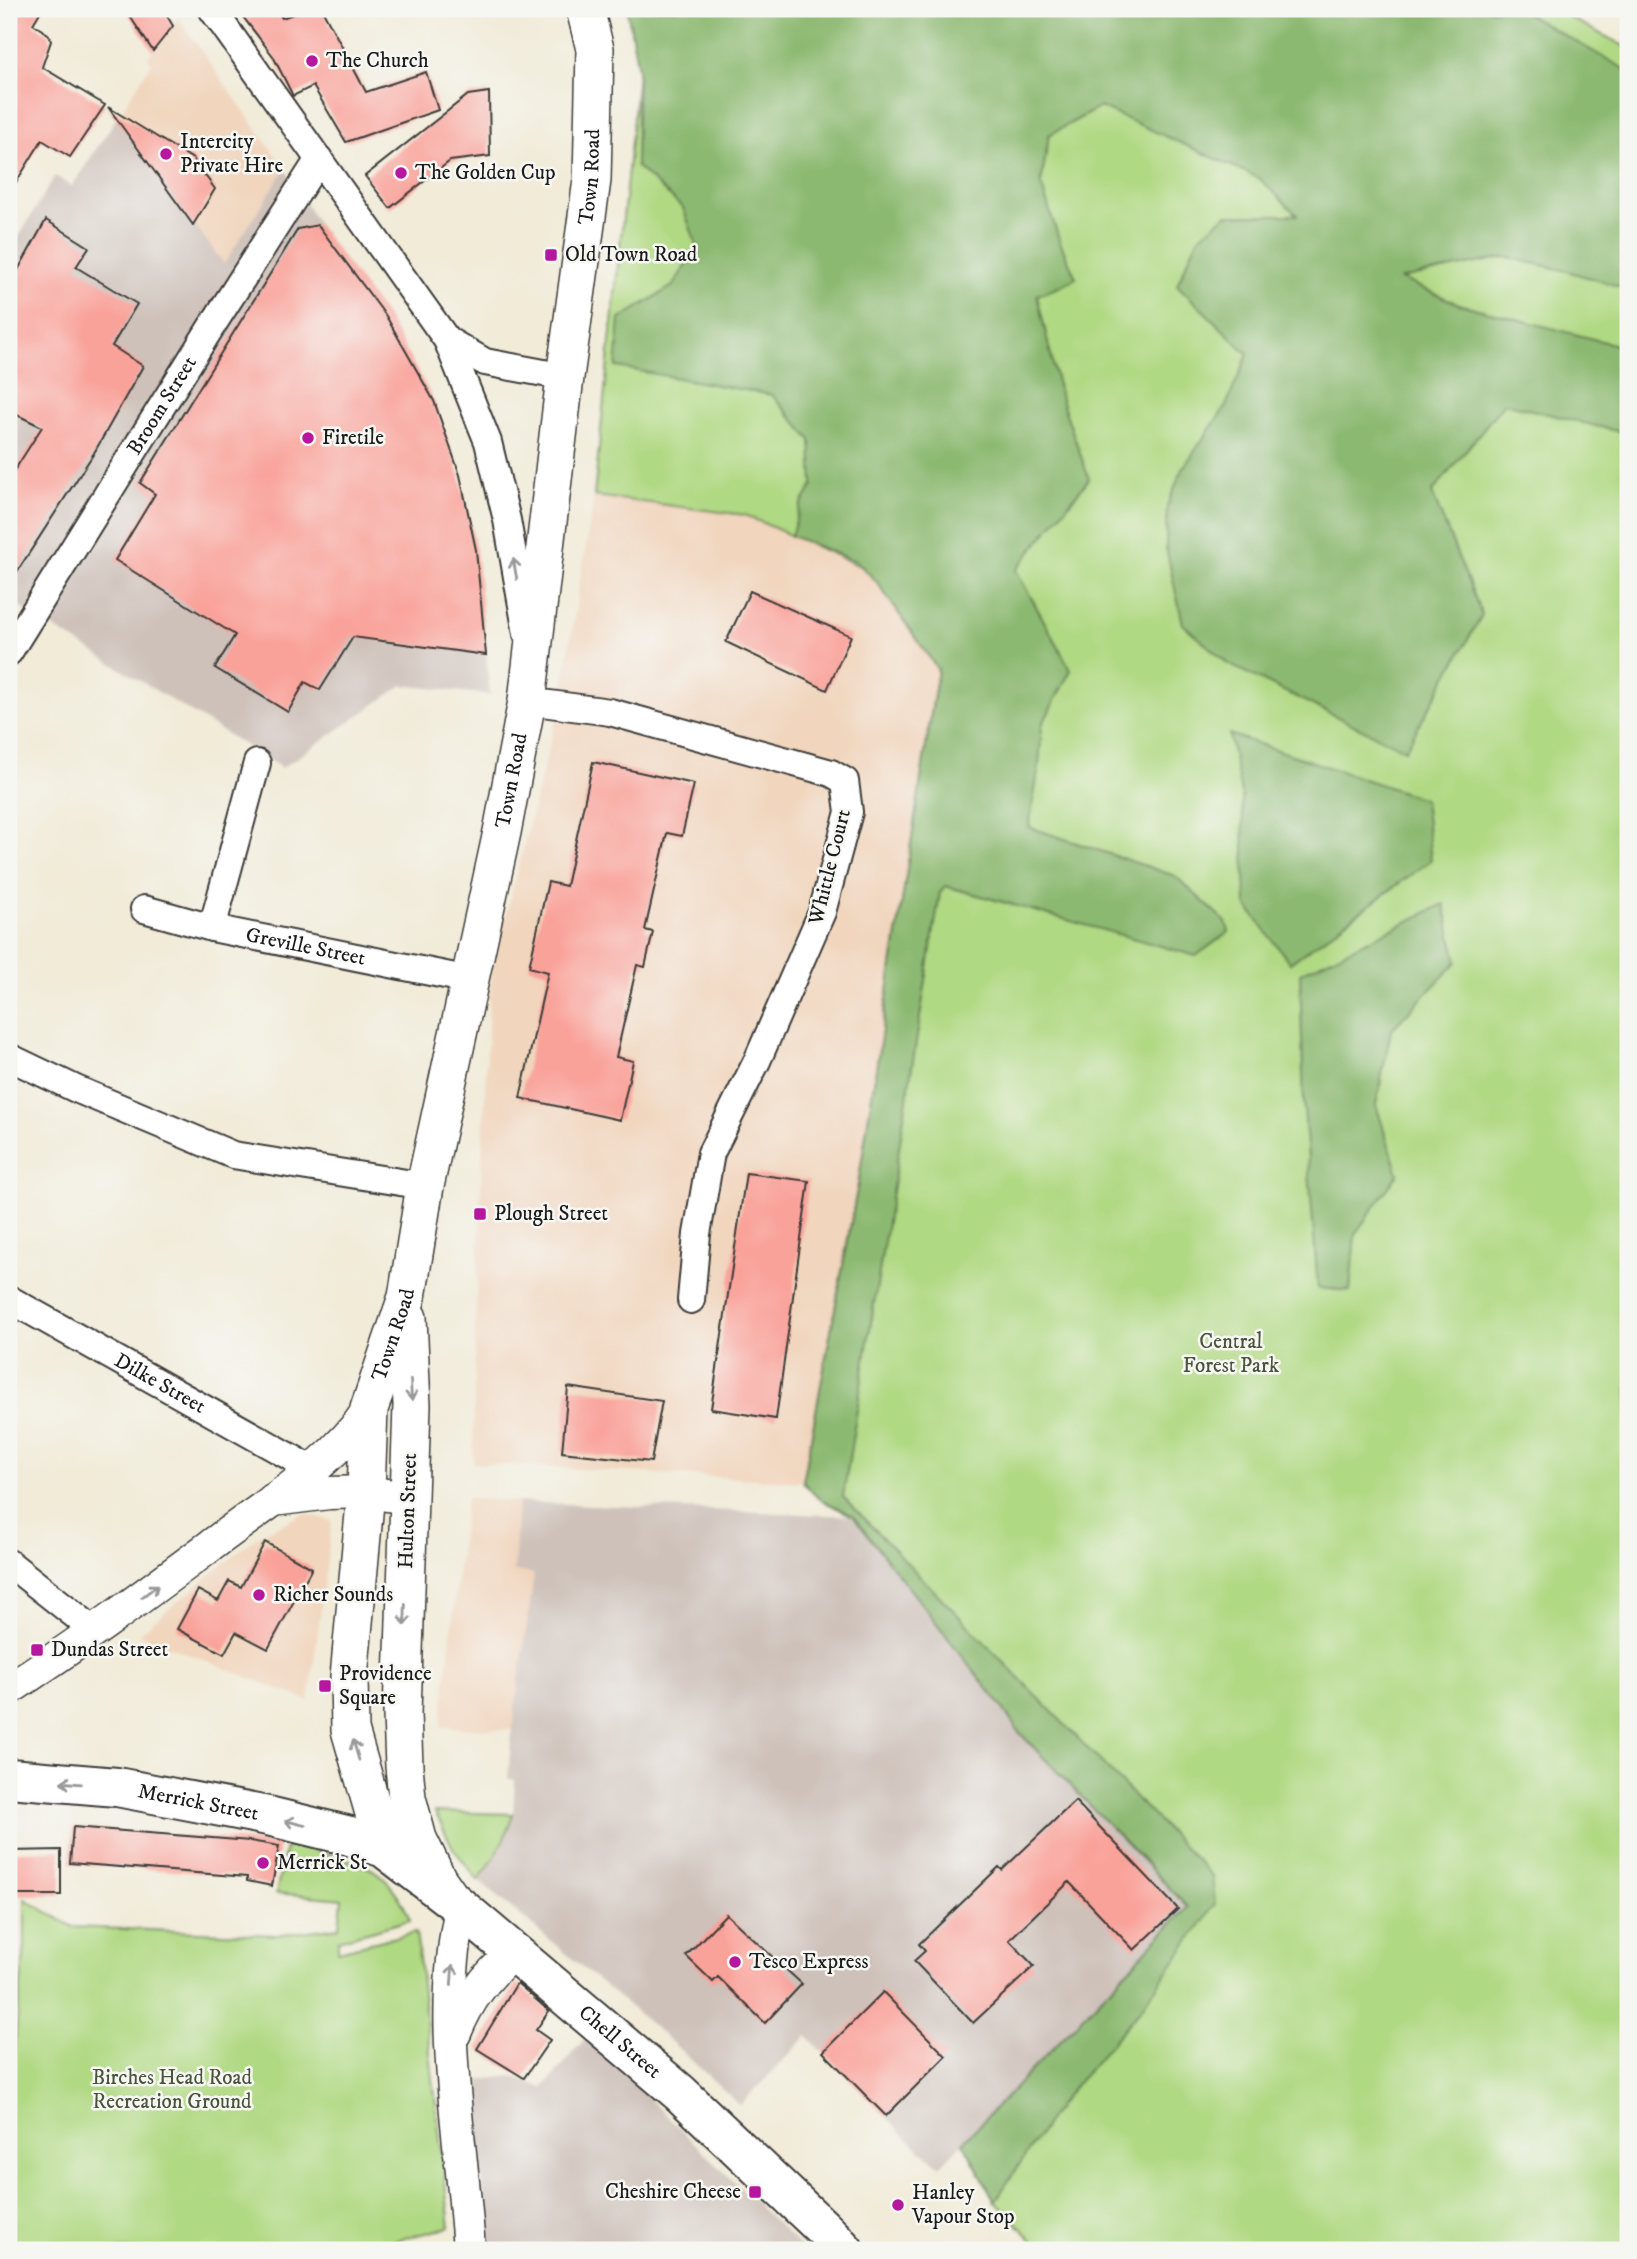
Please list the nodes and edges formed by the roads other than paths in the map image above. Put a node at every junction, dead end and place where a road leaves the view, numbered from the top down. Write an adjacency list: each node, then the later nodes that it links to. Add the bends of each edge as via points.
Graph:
1 (212, 9): 3 (street)
2 (585, 9): 5 (main road, Town Road, via 596,62 592,180)
3 (319, 159): 4 (street); 6 (street, Broom Street)
4 (447, 340): 5 (street, via 485,362); 7 (street, one-way to 4, via 507,520 488,442)
5 (565, 377): 7 (main road, Town Road)
6 (9, 652)
7 (531, 660): 8 (main road, Town Road)
8 (527, 701): 12 (main road, Town Road); 17 (street, Whittle Court, via 610,712 831,773 845,781 849,812 822,912 711,1153)
9 (257, 763): 11 (street)
10 (144, 909): 11 (street, Greville Street)
11 (212, 928): 12 (street, Greville Street)
12 (470, 980): 14 (main road, Town Road)
13 (9, 1057): 14 (street, via 233,1155)
14 (425, 1186): 15 (main road, Town Road)
15 (407, 1297): 18 (main road, Town Road); 21 (main road, Hulton Street, one-way to 21, via 412,1405)
16 (9, 1299): 19 (street, Dilke Street)
17 (691, 1300)
18 (369, 1409): 19 (street, Town Road, via 355,1430); 20 (main road, Hulton Street)
19 (312, 1469): 22 (street, Town Road)
20 (366, 1492): 21 (street, Town Road); 22 (street, Town Road); 28 (main road, Hulton Street, one-way to 20, via 348,1705)
21 (408, 1498): 26 (main road, Hulton Street, one-way to 26)
22 (272, 1500): 24 (street, Town Road, one-way to 22)
23 (9, 1563): 24 (street)
24 (95, 1631): 25 (street, Town Road)
25 (9, 1689)
26 (404, 1766): 28 (main road, Hulton Street); 29 (main road, Hulton Street, via 418,1839 438,1880)
27 (9, 1778): 28 (main road, Merrick Street, one-way to 27, via 117,1787)
28 (368, 1833): 29 (main road, Chell Street)
29 (457, 1905): 30 (main road, Chell Street); 31 (street, one-way to 29)
30 (513, 1953): 31 (street, via 477,1990); 33 (main road, Chell Street, via 680,2093)
31 (451, 2042): 32 (street)
32 (469, 2250)
33 (844, 2250)

